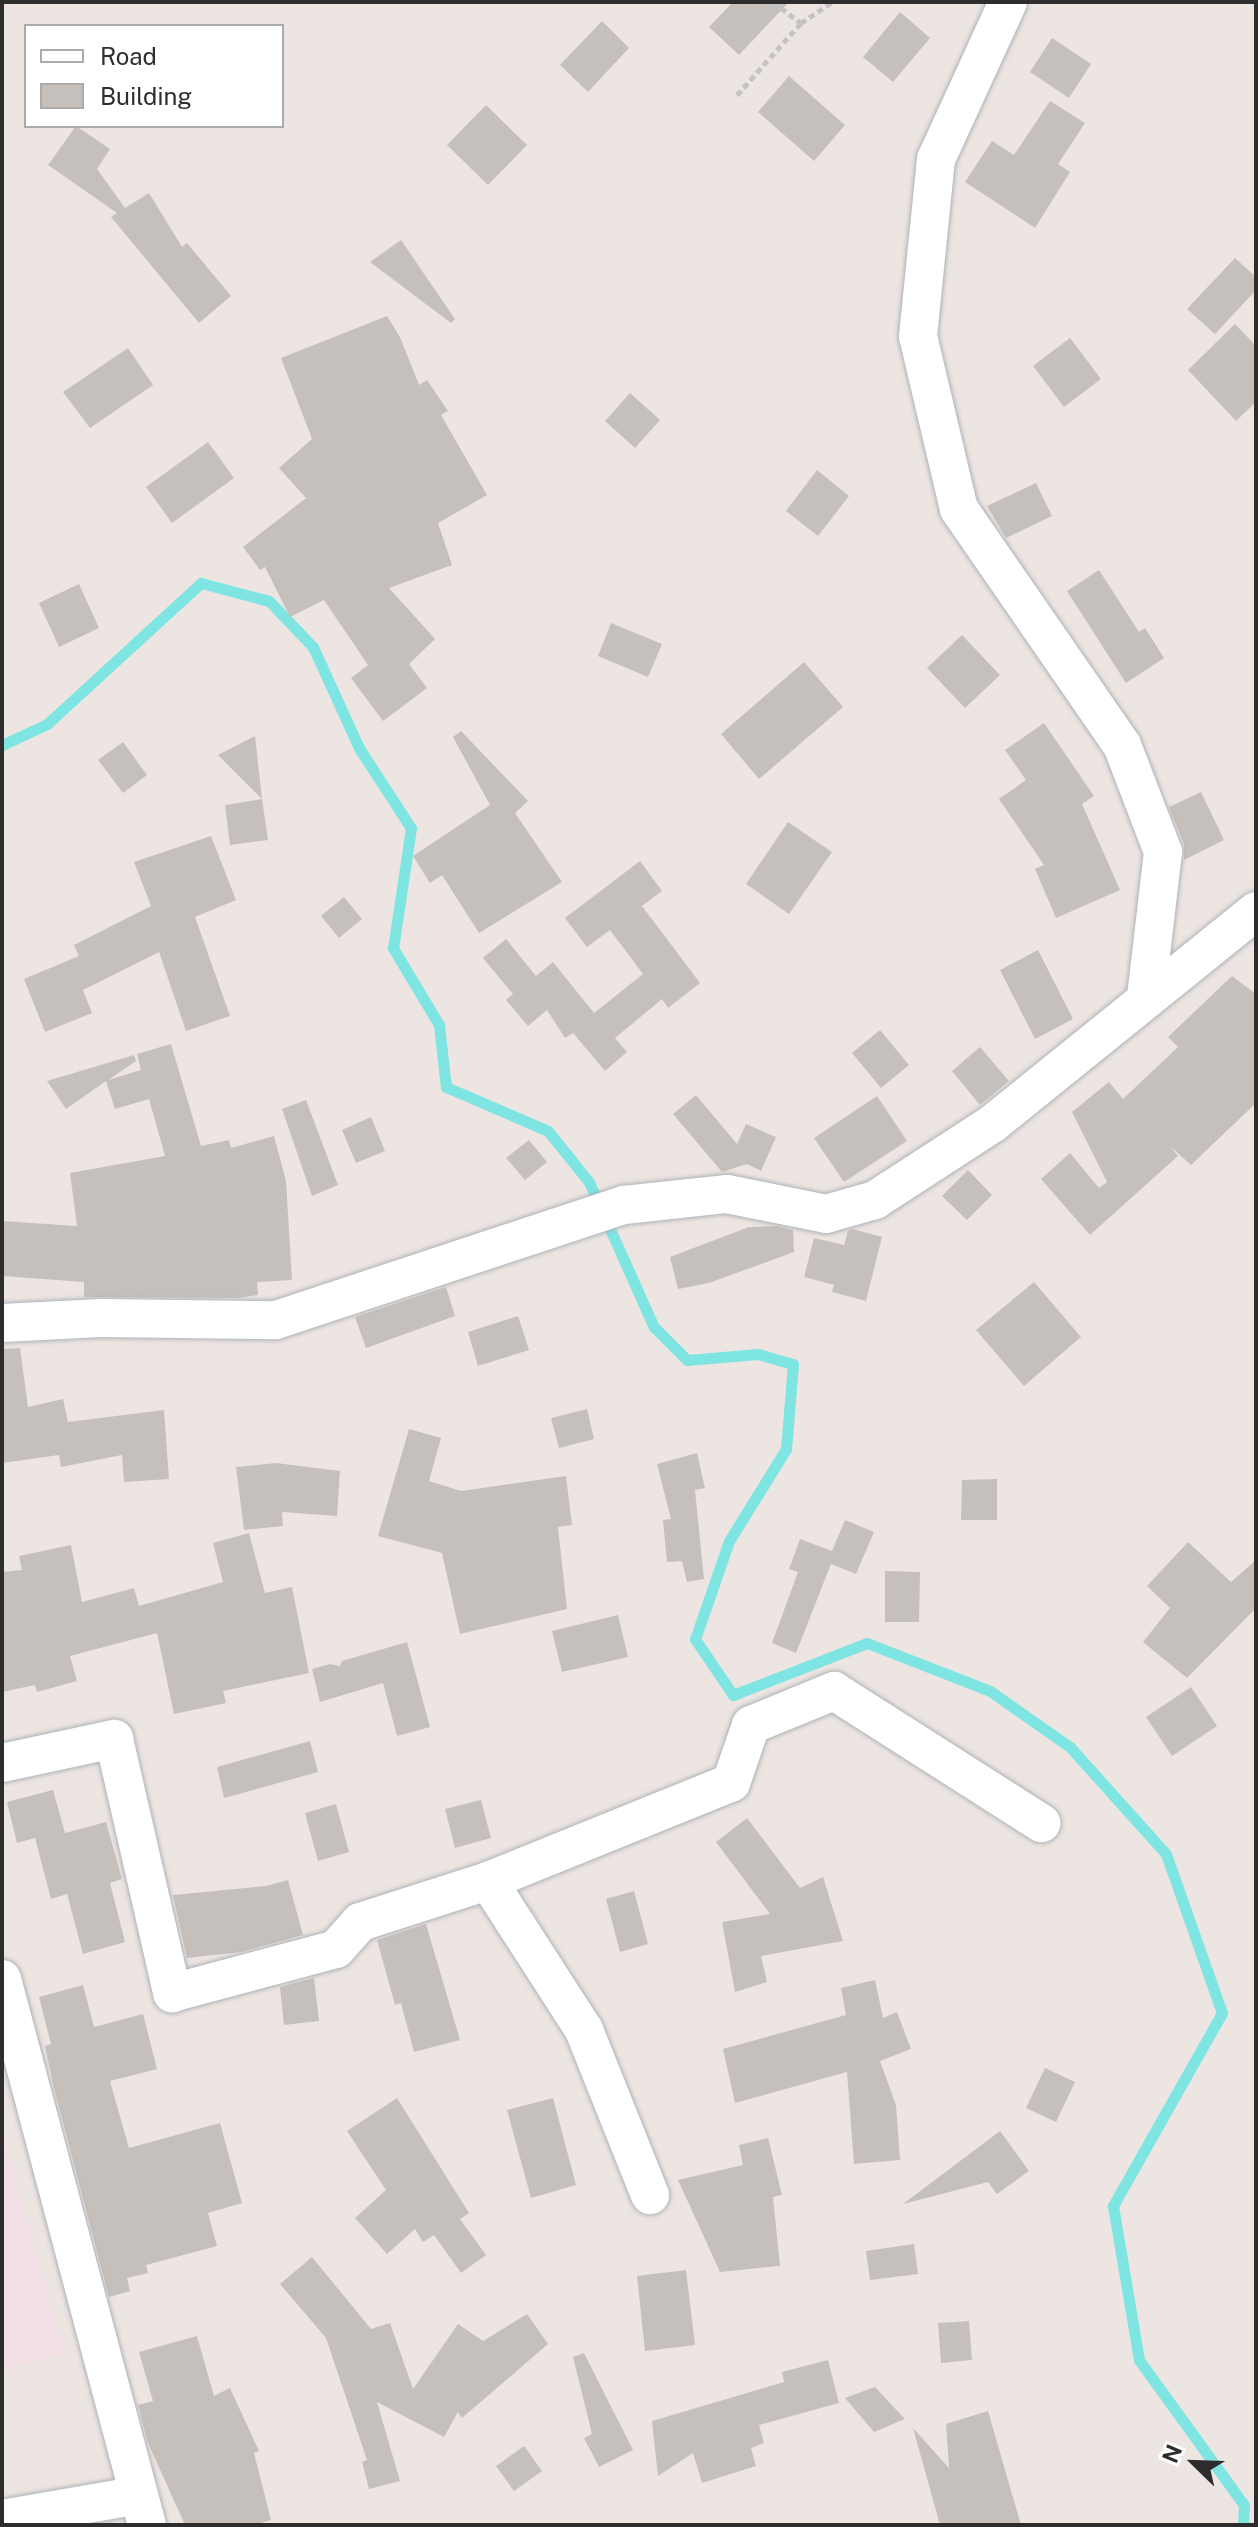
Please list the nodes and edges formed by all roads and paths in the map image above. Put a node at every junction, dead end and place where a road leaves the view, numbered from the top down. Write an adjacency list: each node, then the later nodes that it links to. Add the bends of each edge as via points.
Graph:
1 (773, 2): 4 (path)
2 (832, 2): 4 (path)
3 (1008, 2): 7 (street, via 936,159 918,336 959,509 1122,745 1163,852)
4 (801, 23): 5 (path)
5 (737, 95)
6 (1256, 911): 7 (street)
7 (1146, 996): 8 (street, via 992,1124 875,1200 826,1214 727,1194 624,1205 276,1320)
8 (2, 1323)
9 (2, 1763): 11 (street, via 114,1739 172,1993 336,1949 360,1922)
10 (1041, 1823): 11 (street, via 834,1691 751,1725 731,1783)
11 (488, 1881): 13 (street, via 584,2030)
12 (2, 1979): 14 (street)
13 (650, 2195)
14 (143, 2510): 15 (street)
15 (2, 2519)

